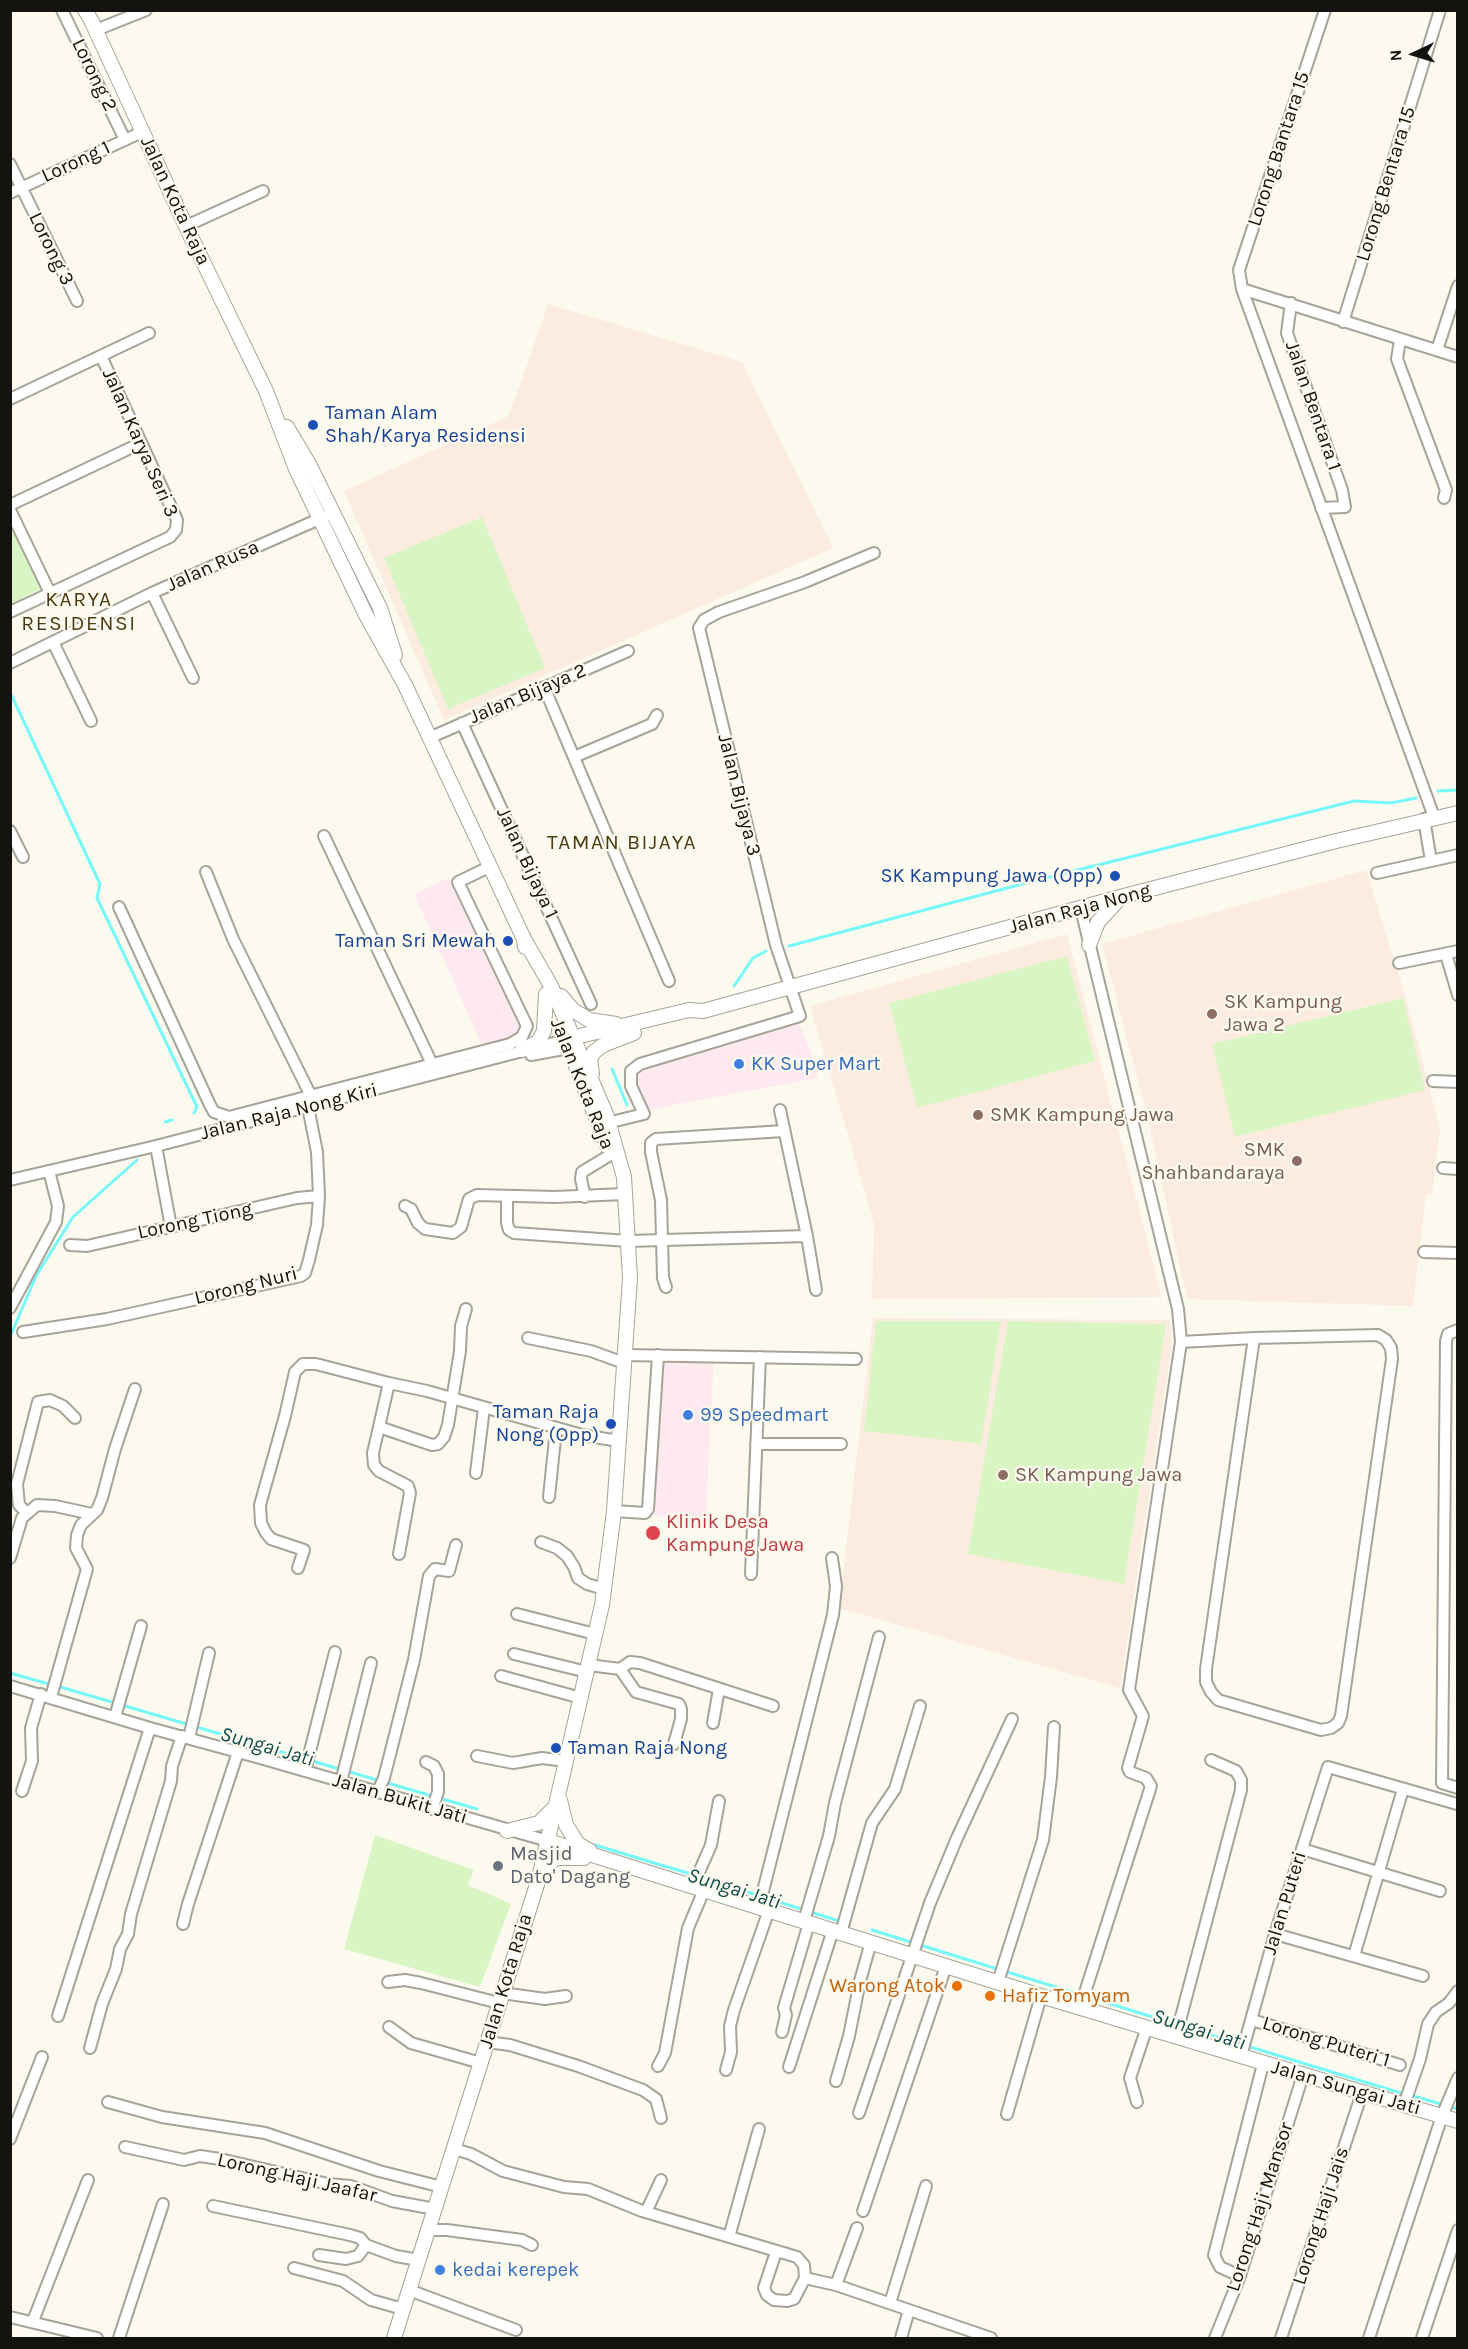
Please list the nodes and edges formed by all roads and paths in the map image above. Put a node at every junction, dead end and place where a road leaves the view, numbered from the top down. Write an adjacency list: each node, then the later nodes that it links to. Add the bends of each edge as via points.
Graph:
1 (62, 10): 7 (street, Lorong 2)
2 (146, 10): 5 (street)
3 (1325, 10): 14 (street, Lorong Bantara 15, via 1239,270)
4 (1440, 10): 17 (street, Lorong Bentara 15)
5 (90, 18): 6 (main road, Jalan Kota Raja)
6 (142, 132): 7 (street, Lorong 1); 12 (main road, Jalan Kota Raja)
7 (125, 140): 9 (street, Lorong 1)
8 (10, 164): 9 (street, Lorong 3)
9 (22, 188): 11 (street, Lorong 1); 15 (street, Lorong 3)
10 (263, 191): 12 (street)
11 (10, 193)
12 (186, 226): 29 (main road, Jalan Kota Raja, via 266,391 296,469)
13 (1458, 286): 20 (street)
14 (1242, 289): 16 (street); 27 (street)
15 (77, 301)
16 (1292, 303): 17 (street); 27 (street, Jalan Bentara 1, via 1287,333 1345,507)
17 (1343, 322): 19 (street)
18 (149, 333): 21 (street)
19 (1400, 340): 20 (street); 25 (street, via 1397,359 1446,489)
20 (1437, 350): 22 (street)
21 (101, 356): 23 (street); 24 (street, Jalan Karya Seri 3)
22 (1458, 357)
23 (10, 399)
24 (141, 443): 26 (street); 31 (street, Jalan Karya Seri 3, via 177,520 176,530 170,537)
25 (1444, 498)
26 (10, 505)
27 (1321, 508): 45 (street)
28 (10, 510): 31 (street)
29 (327, 516): 32 (street, Jalan Rusa); 42 (main road, Jalan Kota Raja, via 366,615)
30 (874, 553): 62 (street, Jalan Bijaya 3, via 719,612 700,624 699,634)
31 (50, 593): 33 (street)
32 (152, 593): 34 (street, Jalan Rusa); 37 (street)
33 (10, 612)
34 (53, 642): 36 (street, Jalan Rusa); 40 (street)
35 (628, 651): 38 (street, Jalan Bijaya 2)
36 (12, 659)
37 (193, 678)
38 (544, 687): 41 (street, Jalan Bijaya 2); 43 (street)
39 (657, 715): 43 (street, via 652,724)
40 (91, 720)
41 (462, 723): 42 (street, Jalan Bijaya 2); 65 (street, Jalan Bijaya 1)
42 (429, 738): 51 (main road, Jalan Kota Raja)
43 (574, 756): 61 (street)
44 (1458, 813): 45 (main road, Jalan Raja Nong)
45 (1429, 818): 50 (street); 54 (main road, Jalan Raja Nong)
46 (10, 831): 49 (street)
47 (324, 836): 70 (street)
48 (1458, 855): 50 (street)
49 (23, 856)
50 (1431, 861): 53 (street)
51 (489, 867): 63 (main road, Jalan Kota Raja, via 524,939 526,951); 70 (street, via 458,882 526,1026 518,1041)
52 (206, 872): 74 (street, via 233,939)
53 (1377, 873)
54 (1120, 897): 56 (main road, Jalan Raja Nong); 57 (main road, via 1098,922)
55 (119, 907): 74 (street, via 214,1112 233,1116)
56 (1081, 909): 57 (street); 62 (main road, Jalan Raja Nong)
57 (1089, 945): 105 (street, via 1178,1309)
58 (1458, 951): 59 (street)
59 (1446, 954): 60 (street); 64 (street)
60 (1399, 963)
61 (669, 981)
62 (789, 988): 66 (main road, Jalan Raja Nong, via 703,1011 691,1019); 77 (street, via 800,1016 640,1064 631,1071 631,1086 644,1114)
63 (549, 990): 66 (main road, via 589,1020); 67 (main road, Jalan Kota Raja); 68 (main road, via 544,1031 538,1042)
64 (1458, 995)
65 (591, 1004)
66 (632, 1029): 67 (main road, Jalan Raja Nong); 73 (main road, via 594,1052 590,1059)
67 (571, 1043): 68 (street, Jalan Raja Nong Kiri); 69 (street); 73 (main road); 77 (main road, Jalan Kota Raja)
68 (522, 1050): 69 (street, Jalan Raja Nong Kiri)
69 (501, 1058): 75 (street, Jalan Raja Nong Kiri)
70 (432, 1064): 74 (street)
71 (1433, 1081): 72 (street)
72 (1458, 1082)
73 (594, 1086): 77 (main road)
74 (311, 1096)
75 (308, 1107): 79 (street, Jalan Raja Nong Kiri); 86 (street, Lorong Nuri)
76 (780, 1110): 78 (street)
77 (604, 1124): 80 (main road, Jalan Kota Raja); 85 (main road, via 624,1177)
78 (784, 1131): 91 (street); 92 (street, via 656,1139 651,1143)
79 (156, 1146): 83 (street, Jalan Raja Nong Kiri); 90 (street)
80 (610, 1155): 85 (main road, Jalan Kota Raja); 88 (street, via 582,1172)
81 (1443, 1168): 82 (street)
82 (1458, 1169)
83 (49, 1171): 84 (street, Jalan Raja Nong Kiri); 99 (street, via 58,1206 56,1222)
84 (10, 1180)
85 (624, 1190): 88 (street); 93 (main road, Jalan Kota Raja)
86 (320, 1196): 90 (street, Lorong Tiong); 102 (street, Lorong Nuri, via 309,1260 301,1276 107,1319)
87 (507, 1196): 88 (street); 89 (street, via 477,1195 468,1199 461,1227 453,1233 425,1228); 93 (street, via 507,1223 514,1233)
88 (585, 1197)
89 (405, 1206)
90 (171, 1227): 94 (street, Lorong Tiong, via 87,1246)
91 (807, 1236): 92 (street); 98 (street)
92 (663, 1240): 93 (street); 97 (street)
93 (628, 1241): 108 (main road, Jalan Kota Raja)
94 (70, 1245)
95 (1424, 1252): 96 (street)
96 (1458, 1253)
97 (666, 1287)
98 (816, 1290)
99 (10, 1308)
100 (466, 1309): 112 (street)
101 (1458, 1330): 165 (street, via 1448,1334 1446,1341 1442,1783)
102 (23, 1332)
103 (528, 1338): 108 (street)
104 (1254, 1338): 104 (street, via 1206,1682 1218,1700 1321,1730 1331,1728 1341,1716 1391,1348 1378,1335); 105 (street)
105 (1181, 1342): 196 (street, via 1129,1690 1143,1716 1128,1768 1146,1778 1151,1786)
106 (658, 1355): 107 (street); 108 (street); 122 (street, via 648,1509 645,1513)
107 (760, 1357): 109 (street); 118 (street)
108 (625, 1359): 117 (main road, Jalan Kota Raja)
109 (856, 1359)
110 (389, 1383): 112 (street); 115 (street); 130 (street, via 316,1364 303,1364 295,1372 260,1505 266,1533 272,1539 304,1550)
111 (135, 1389): 124 (street, via 102,1498)
112 (452, 1399): 113 (street); 115 (street, via 448,1425 438,1444 432,1446)
113 (484, 1408): 116 (street); 120 (street)
114 (75, 1418): 123 (street, via 50,1400 38,1402 17,1484 19,1505)
115 (379, 1427): 127 (street, via 374,1464 378,1471 408,1486 410,1493)
116 (556, 1428): 117 (street); 121 (street)
117 (619, 1441): 122 (main road, Jalan Kota Raja)
118 (756, 1444): 119 (street); 131 (street)
119 (841, 1444)
120 (476, 1473)
121 (549, 1497)
122 (614, 1511): 132 (main road, Jalan Kota Raja)
123 (27, 1513): 124 (street, via 37,1505); 128 (street)
124 (92, 1514): 146 (street, via 78,1534 76,1548 87,1569)
125 (541, 1542): 132 (street, via 567,1556 578,1578)
126 (456, 1545): 164 (street, via 449,1571 435,1569 429,1576 414,1660)
127 (399, 1554)
128 (10, 1558)
129 (832, 1558): 180 (street, via 836,1586 833,1615)
130 (298, 1568)
131 (751, 1574)
132 (604, 1589): 135 (main road, Jalan Kota Raja)
133 (517, 1614): 135 (street)
134 (141, 1626): 150 (street)
135 (595, 1634): 141 (main road, Jalan Kota Raja)
136 (879, 1637): 181 (street)
137 (335, 1652): 162 (street)
138 (209, 1653): 155 (street)
139 (514, 1654): 141 (street)
140 (371, 1663): 163 (street)
141 (588, 1669): 142 (street); 147 (main road, Jalan Kota Raja)
142 (620, 1670): 145 (street, via 630,1662 640,1663); 156 (street, via 636,1692 679,1704 681,1719)
143 (501, 1676): 147 (street)
144 (10, 1686): 146 (street, Jalan Bukit Jati)
145 (719, 1689): 148 (street); 152 (street)
146 (46, 1696): 150 (street, Jalan Bukit Jati); 167 (street, via 32,1728 32,1761)
147 (581, 1698): 160 (main road, Jalan Kota Raja)
148 (773, 1706)
149 (920, 1706): 183 (street, via 895,1789 872,1822)
150 (117, 1708): 154 (street, Jalan Bukit Jati)
151 (1012, 1719): 186 (street, via 957,1838)
152 (713, 1723)
153 (1054, 1727): 189 (street, via 1043,1840)
154 (150, 1728): 155 (street, Jalan Bukit Jati); 197 (street)
155 (189, 1731): 157 (street, Jalan Bukit Jati); 204 (street, via 172,1766 128,1935)
156 (674, 1744)
157 (238, 1752): 162 (street, Jalan Bukit Jati); 182 (street)
158 (477, 1756): 160 (street, via 513,1763 542,1758)
159 (1211, 1760): 201 (street, via 1236,1771 1241,1790)
160 (566, 1761): 169 (main road, Jalan Kota Raja)
161 (426, 1762): 168 (street, via 438,1774)
162 (307, 1764): 163 (street, Jalan Bukit Jati)
163 (343, 1774): 164 (street, Jalan Bukit Jati)
164 (380, 1786): 168 (street, Jalan Bukit Jati)
165 (1458, 1788)
166 (1403, 1789): 171 (street); 174 (street, Jalan Puteri, via 1328,1767); 176 (street)
167 (22, 1791)
168 (435, 1800): 172 (street, Jalan Bukit Jati)
169 (557, 1800): 172 (main road, via 539,1823); 173 (main road, Jalan Kota Raja); 175 (main road, via 566,1826 578,1844)
170 (719, 1801): 178 (street, via 711,1845)
171 (1457, 1804)
172 (507, 1831): 173 (street, Jalan Bukit Jati)
173 (548, 1841): 175 (main road, Jalan Sungai Jati); 177 (main road, Jalan Kota Raja)
174 (1302, 1849): 176 (street); 184 (street, Jalan Puteri)
175 (601, 1858): 177 (main road, via 558,1858); 178 (main road, Jalan Sungai Jati)
176 (1379, 1873): 179 (street); 187 (street)
177 (539, 1878): 195 (main road, Jalan Kota Raja)
178 (698, 1882): 180 (main road, Jalan Sungai Jati); 210 (street, via 665,2053)
179 (1440, 1891)
180 (763, 1903): 181 (main road, Jalan Sungai Jati); 212 (street, via 730,2026)
181 (807, 1917): 183 (main road, Jalan Sungai Jati); 202 (street, via 784,2008)
182 (183, 1924)
183 (837, 1932): 185 (main road, Jalan Sungai Jati); 211 (street)
184 (1275, 1934): 187 (street); 198 (street, Jalan Puteri)
185 (871, 1942): 186 (main road, Jalan Sungai Jati); 215 (street)
186 (915, 1948): 188 (main road, Jalan Sungai Jati); 221 (street)
187 (1354, 1956): 190 (street)
188 (946, 1966): 189 (main road, Jalan Sungai Jati); 236 (street)
189 (1000, 1975): 194 (main road, Jalan Sungai Jati)
190 (1423, 1976)
191 (388, 1982): 195 (street, via 405,1980)
192 (1458, 1991): 217 (street, via 1428,2024)
193 (567, 1996): 195 (street)
194 (1041, 1996): 196 (main road, Jalan Sungai Jati); 222 (street)
195 (501, 1998): 203 (main road, Jalan Kota Raja)
196 (1082, 2000): 200 (main road, Jalan Sungai Jati)
197 (58, 2016)
198 (1252, 2020): 205 (street, Jalan Puteri); 209 (street, Lorong Puteri 1)
199 (389, 2027): 207 (street, via 411,2043)
200 (1147, 2027): 201 (main road, Jalan Sungai Jati); 219 (street, via 1130,2078)
201 (1178, 2028): 205 (main road, Jalan Sungai Jati)
202 (782, 2032)
203 (487, 2042): 207 (main road, Jalan Kota Raja); 223 (street, via 510,2045 643,2090 656,2099)
204 (90, 2048)
205 (1243, 2049): 208 (main road, Jalan Sungai Jati)
206 (42, 2057): 226 (street)
207 (481, 2063): 228 (main road, Jalan Kota Raja)
208 (1263, 2064): 213 (main road, Jalan Sungai Jati); 248 (street, via 1214,2255 1220,2267)
209 (1400, 2065)
210 (658, 2066)
211 (789, 2067)
212 (726, 2070)
213 (1303, 2075): 216 (main road, Jalan Sungai Jati); 248 (street, Lorong Haji Mansor)
214 (1458, 2078): 220 (street)
215 (836, 2081)
216 (1362, 2093): 217 (main road, Jalan Sungai Jati); 264 (street, Lorong Haji Jais)
217 (1406, 2098): 220 (main road, Jalan Sungai Jati)
218 (108, 2102): 232 (street, via 162,2117 265,2133 379,2171)
219 (1137, 2102)
220 (1444, 2109): 224 (main road, Jalan Sungai Jati); 265 (street)
221 (859, 2113)
222 (1007, 2114)
223 (660, 2118)
224 (1458, 2121)
225 (759, 2129): 241 (street)
226 (10, 2139)
227 (125, 2147): 235 (street, Lorong Haji Jaafar, via 184,2160 201,2156 220,2159 351,2186 392,2201)
228 (454, 2149): 232 (main road, Jalan Kota Raja); 237 (street, via 503,2171 564,2187 588,2189)
229 (88, 2180): 256 (street)
230 (661, 2180): 237 (street)
231 (926, 2186): 252 (street)
232 (442, 2187): 235 (main road, Jalan Kota Raja)
233 (163, 2204): 259 (street)
234 (213, 2206): 242 (street, via 350,2235)
235 (435, 2209): 239 (main road, Jalan Kota Raja)
236 (863, 2211)
237 (646, 2212): 241 (street)
238 (857, 2228): 250 (street)
239 (428, 2230): 243 (street, via 522,2240); 246 (main road, Jalan Kota Raja)
240 (1458, 2230): 266 (street)
241 (729, 2237): 244 (street)
242 (366, 2245): 245 (street, via 358,2256 346,2259); 246 (street)
243 (532, 2245)
244 (776, 2252): 249 (street, via 797,2257 804,2265); 249 (street, via 764,2288 767,2295 774,2300 794,2299)
245 (319, 2255)
246 (419, 2260): 251 (main road, Jalan Kota Raja)
247 (294, 2268): 253 (street, via 343,2281 371,2300)
248 (1240, 2276): 263 (street, Lorong Haji Mansor)
249 (805, 2278): 250 (street)
250 (836, 2285): 252 (street)
251 (409, 2290): 253 (main road, Jalan Kota Raja); 257 (street)
252 (890, 2303): 254 (street)
253 (403, 2309): 260 (main road, Jalan Kota Raja)
254 (909, 2310): 261 (street); 262 (street)
255 (10, 2317): 256 (street)
256 (33, 2320): 258 (street)
257 (516, 2330)
258 (97, 2338)
259 (118, 2338)
260 (394, 2338)
261 (901, 2338)
262 (992, 2338)
263 (1215, 2338)
264 (1281, 2338)
265 (1369, 2338)
266 (1422, 2338)

